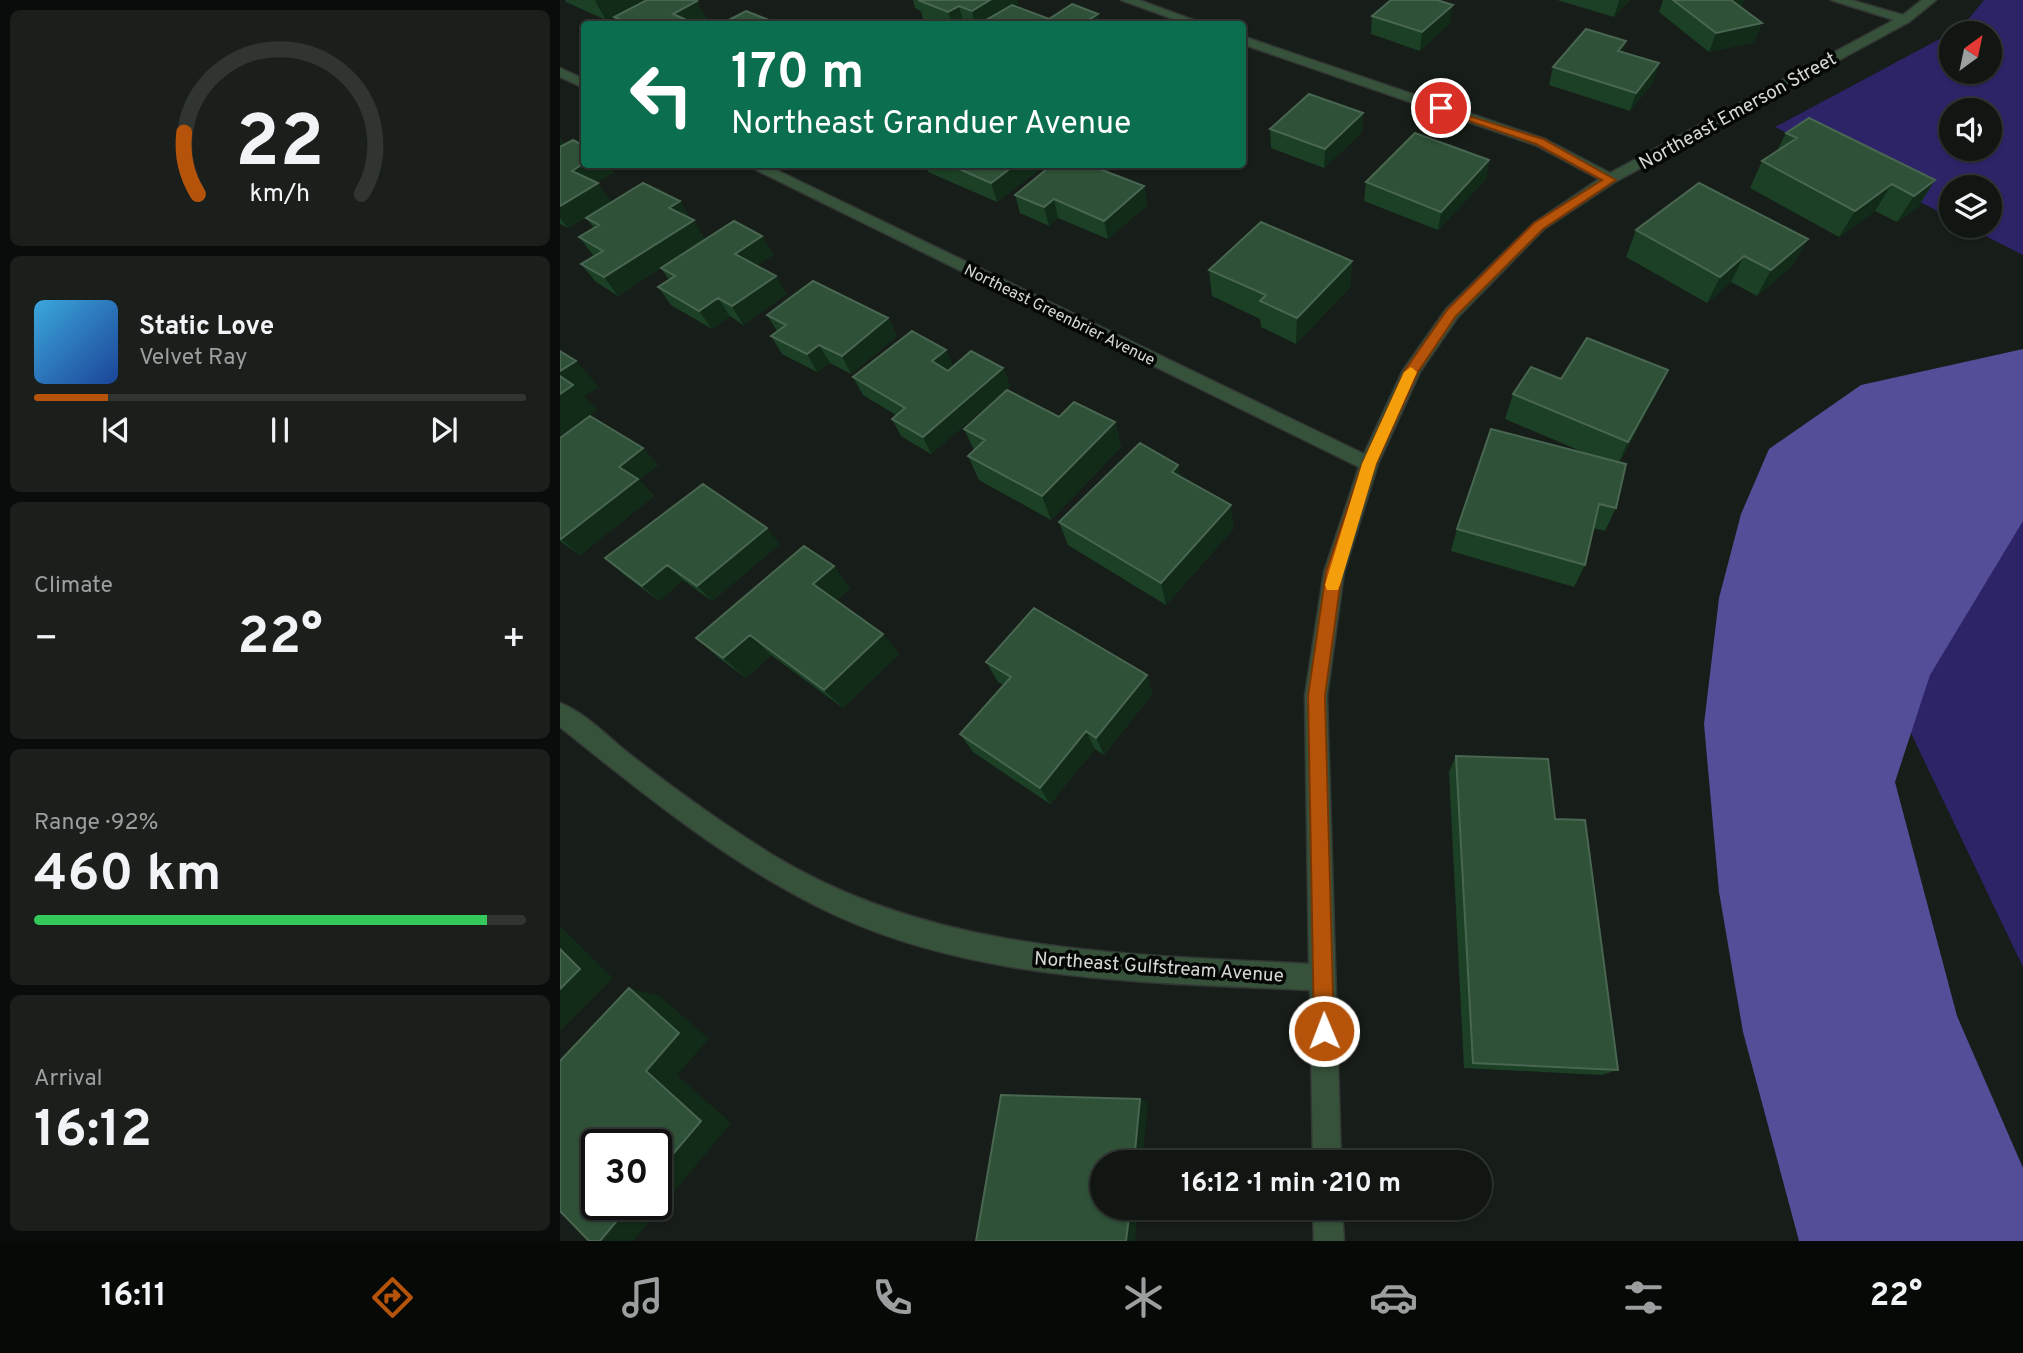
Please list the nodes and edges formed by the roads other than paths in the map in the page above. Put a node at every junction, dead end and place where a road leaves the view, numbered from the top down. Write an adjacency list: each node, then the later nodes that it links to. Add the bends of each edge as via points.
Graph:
1 (1127, 0): 5 (street)
2 (1837, 0): 4 (street)
3 (1930, 0): 4 (street, Northeast Emerson Street)
4 (1905, 19): 10 (street, Northeast Emerson Street)
5 (1189, 21)
6 (1246, 41): 10 (street, via 1540,142)
7 (560, 72): 8 (street)
8 (581, 82)
9 (759, 168): 11 (street, Northeast Greenbrier Avenue)
10 (1611, 180): 11 (street, Northeast Emerson Street, via 1539,226 1451,313 1412,370)
11 (1369, 464): 13 (street, Northeast Emerson Street, via 1334,572 1316,696)
12 (560, 713): 13 (street, Northeast Gulfstream Avenue, via 668,799 762,863 841,905 938,939 1062,962)
13 (1322, 978): 14 (street, Northeast Emerson Street)
14 (1327, 1150)
15 (1328, 1220): 16 (street)
16 (1329, 1241)

